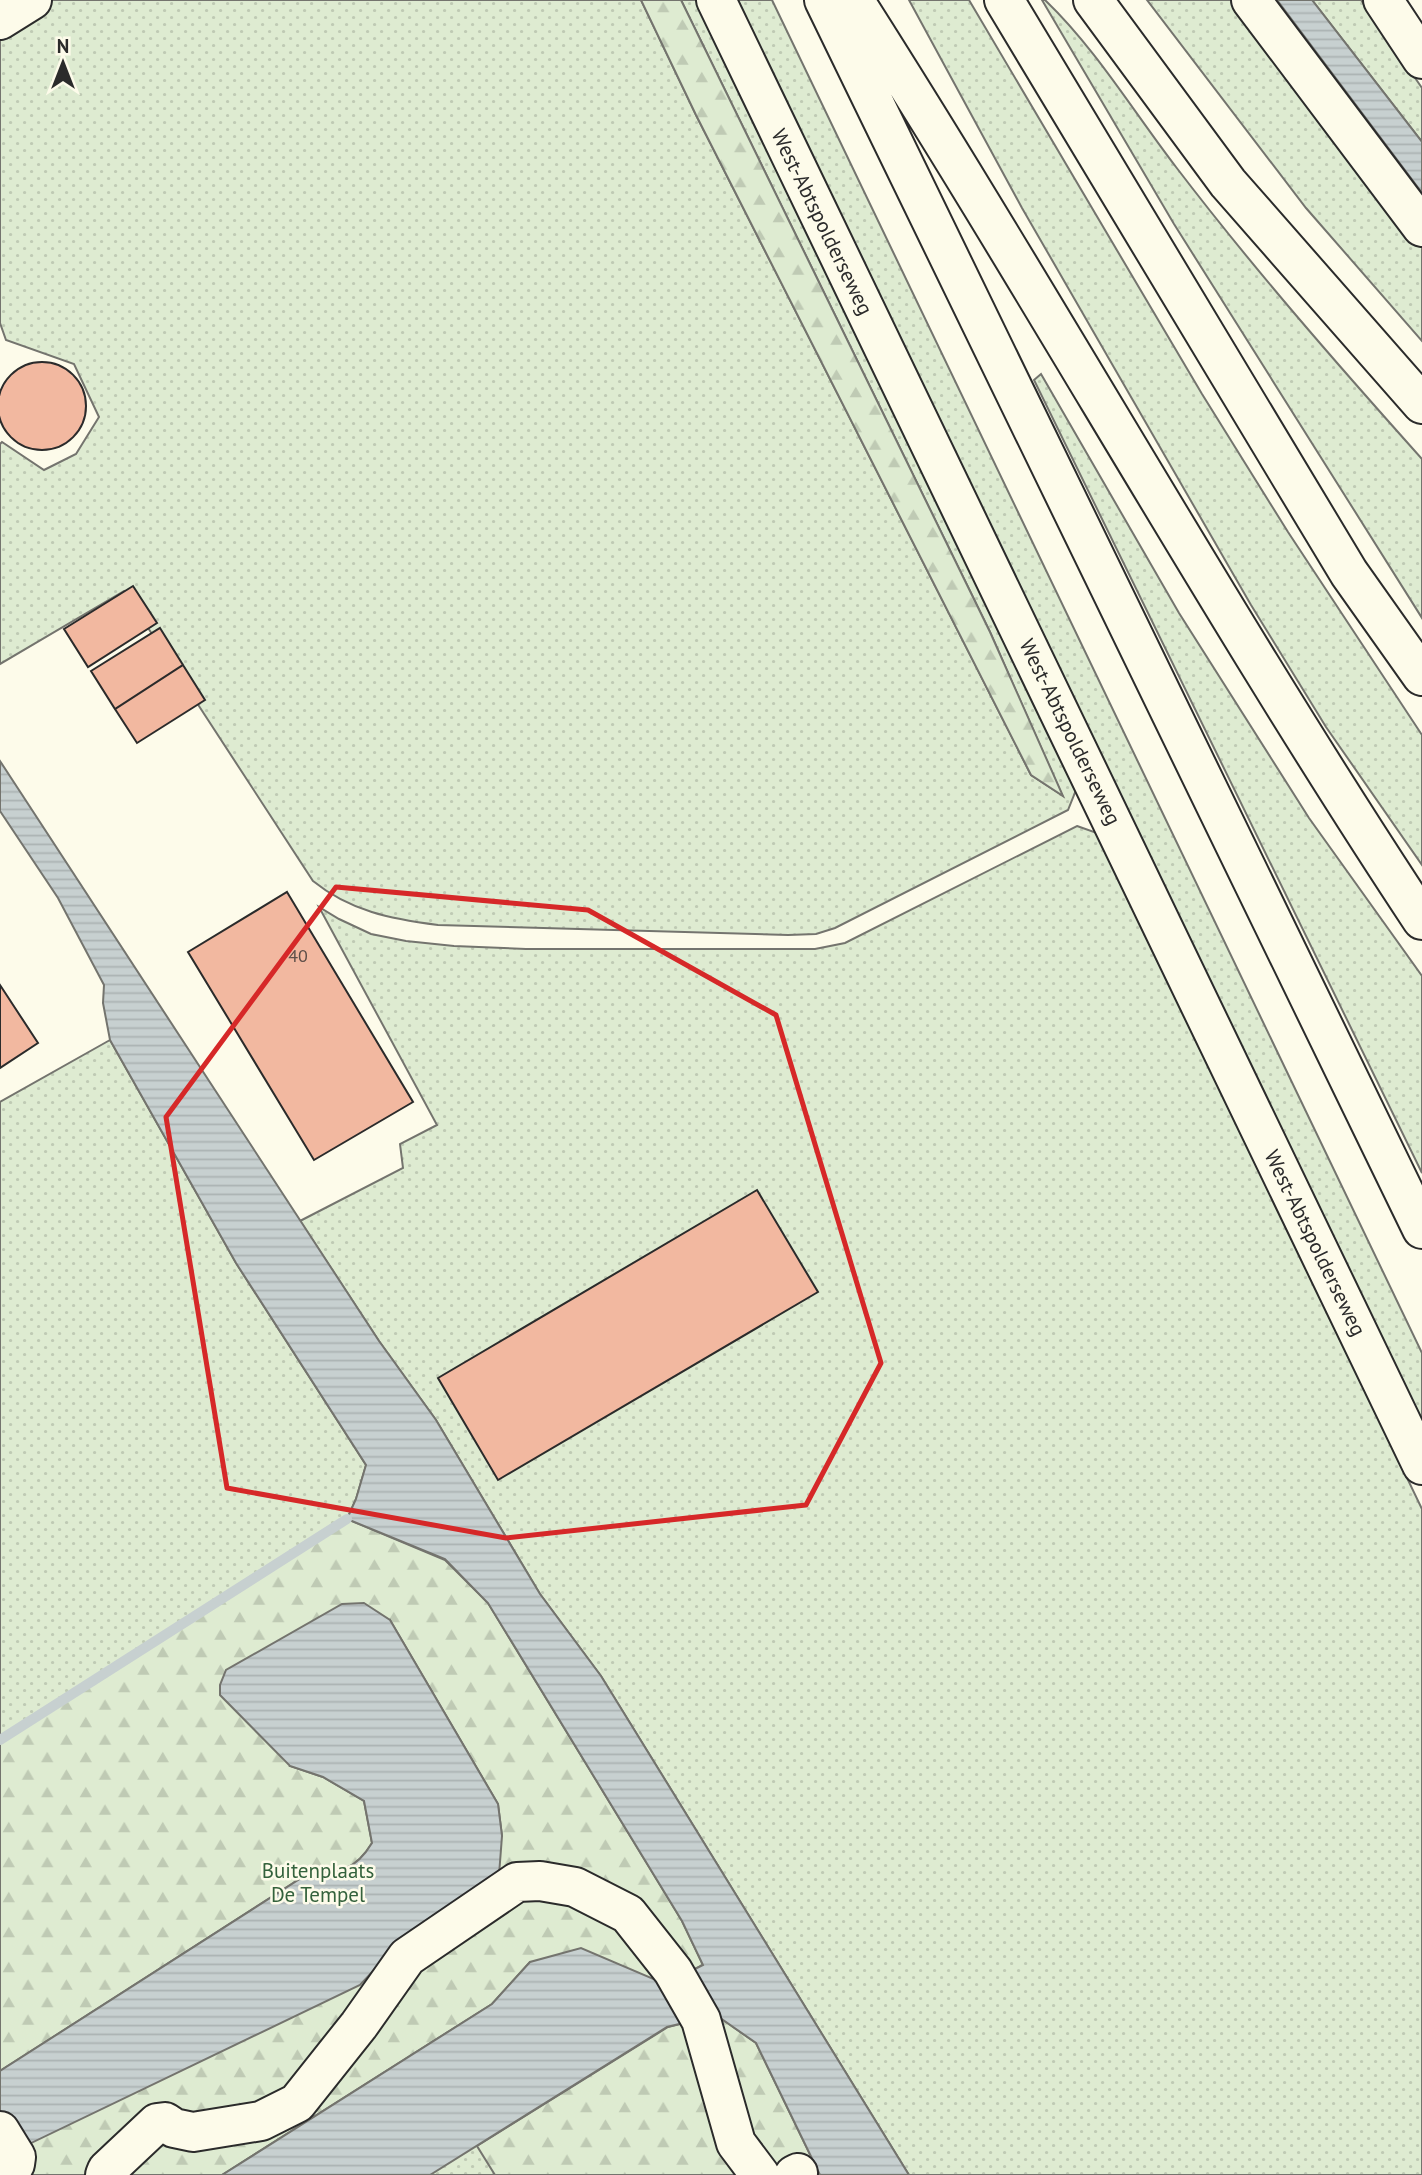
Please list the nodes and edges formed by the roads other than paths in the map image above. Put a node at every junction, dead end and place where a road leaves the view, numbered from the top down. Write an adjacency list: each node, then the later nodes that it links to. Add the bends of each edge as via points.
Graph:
1 (32, 0): 9 (main road)
2 (716, 0): 16 (main road, West-Abtspolderseweg)
3 (824, 0): 15 (main road)
4 (854, 0): 14 (main road, via 1343,801)
5 (1004, 0): 13 (main road, via 1349,573)
6 (1093, 0): 12 (main road, via 1228,183)
7 (1251, 0): 11 (main road)
8 (1383, 0): 10 (main road)
9 (0, 20)
10 (1422, 59)
11 (1422, 227)
12 (1422, 404)
13 (1422, 676)
14 (1422, 920)
15 (1422, 1229)
16 (1422, 1465)
17 (106, 2175): 18 (main road, via 157,2123 193,2132 261,2120 297,2103 407,1957 517,1882 540,1881 575,1887 628,1914 673,1971 701,2020 736,2143)
18 (761, 2175)

